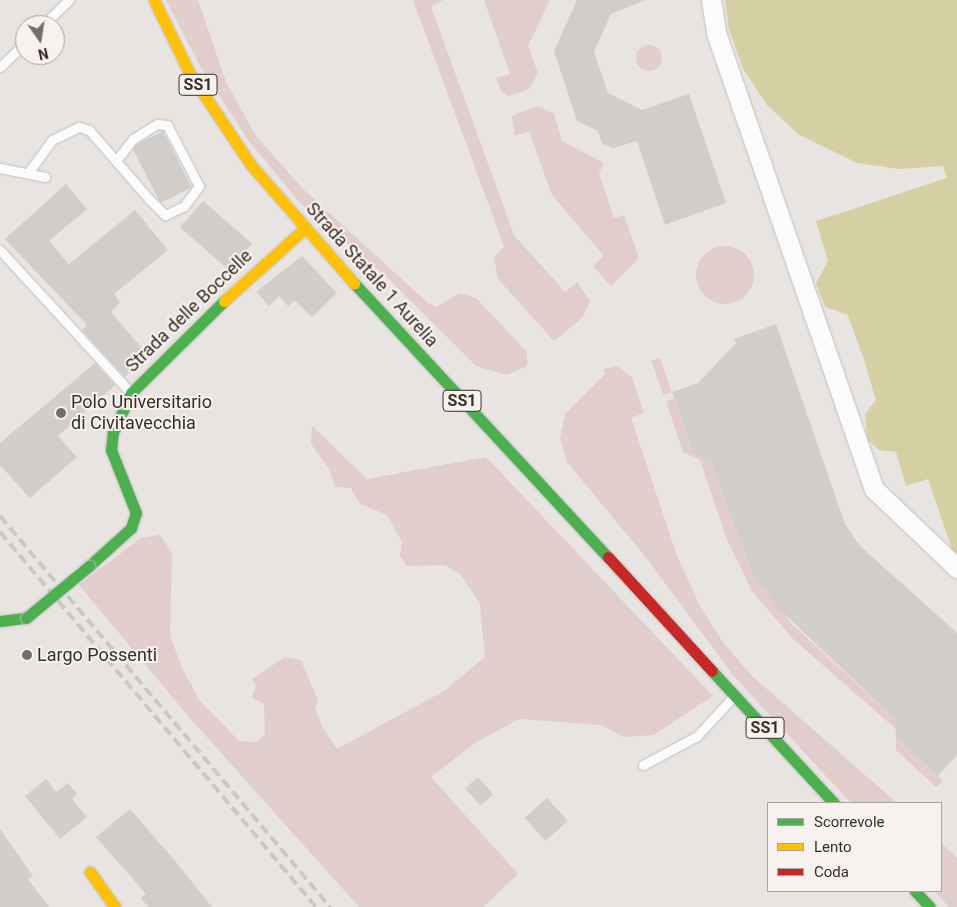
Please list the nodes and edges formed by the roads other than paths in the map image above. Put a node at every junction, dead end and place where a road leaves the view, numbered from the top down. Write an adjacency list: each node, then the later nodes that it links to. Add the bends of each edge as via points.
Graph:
1 (69, 0): 4 (lane)
2 (154, 0): 11 (main road, Strada Statale 1 Aurelia / SS1, via 189,72 251,165)
3 (712, 0): 14 (street, via 716,33 874,490)
4 (53, 15)
5 (15, 52): 6 (lane)
6 (0, 67)
7 (116, 161): 7 (lane, via 165,215 184,206 199,186 167,125 157,124 133,139); 9 (lane, via 90,130 79,127 52,140)
8 (0, 168): 9 (lane)
9 (28, 173): 10 (lane)
10 (45, 177)
11 (305, 228): 13 (main road, Strada delle Boccelle, via 182,338); 16 (main road, Strada Statale 1 Aurelia / SS1)
12 (0, 250): 13 (lane)
13 (131, 393): 15 (main road, Strada delle Boccelle, bridge, via 112,432 111,450 116,473 136,513 131,528 26,618)
14 (957, 568)
15 (1, 623)
16 (735, 695): 17 (lane, via 697,736); 18 (main road, SS1)
17 (643, 765)
18 (833, 802)
19 (90, 872): 21 (main road)
20 (916, 892): 22 (main road)
21 (115, 907)
22 (930, 907)

